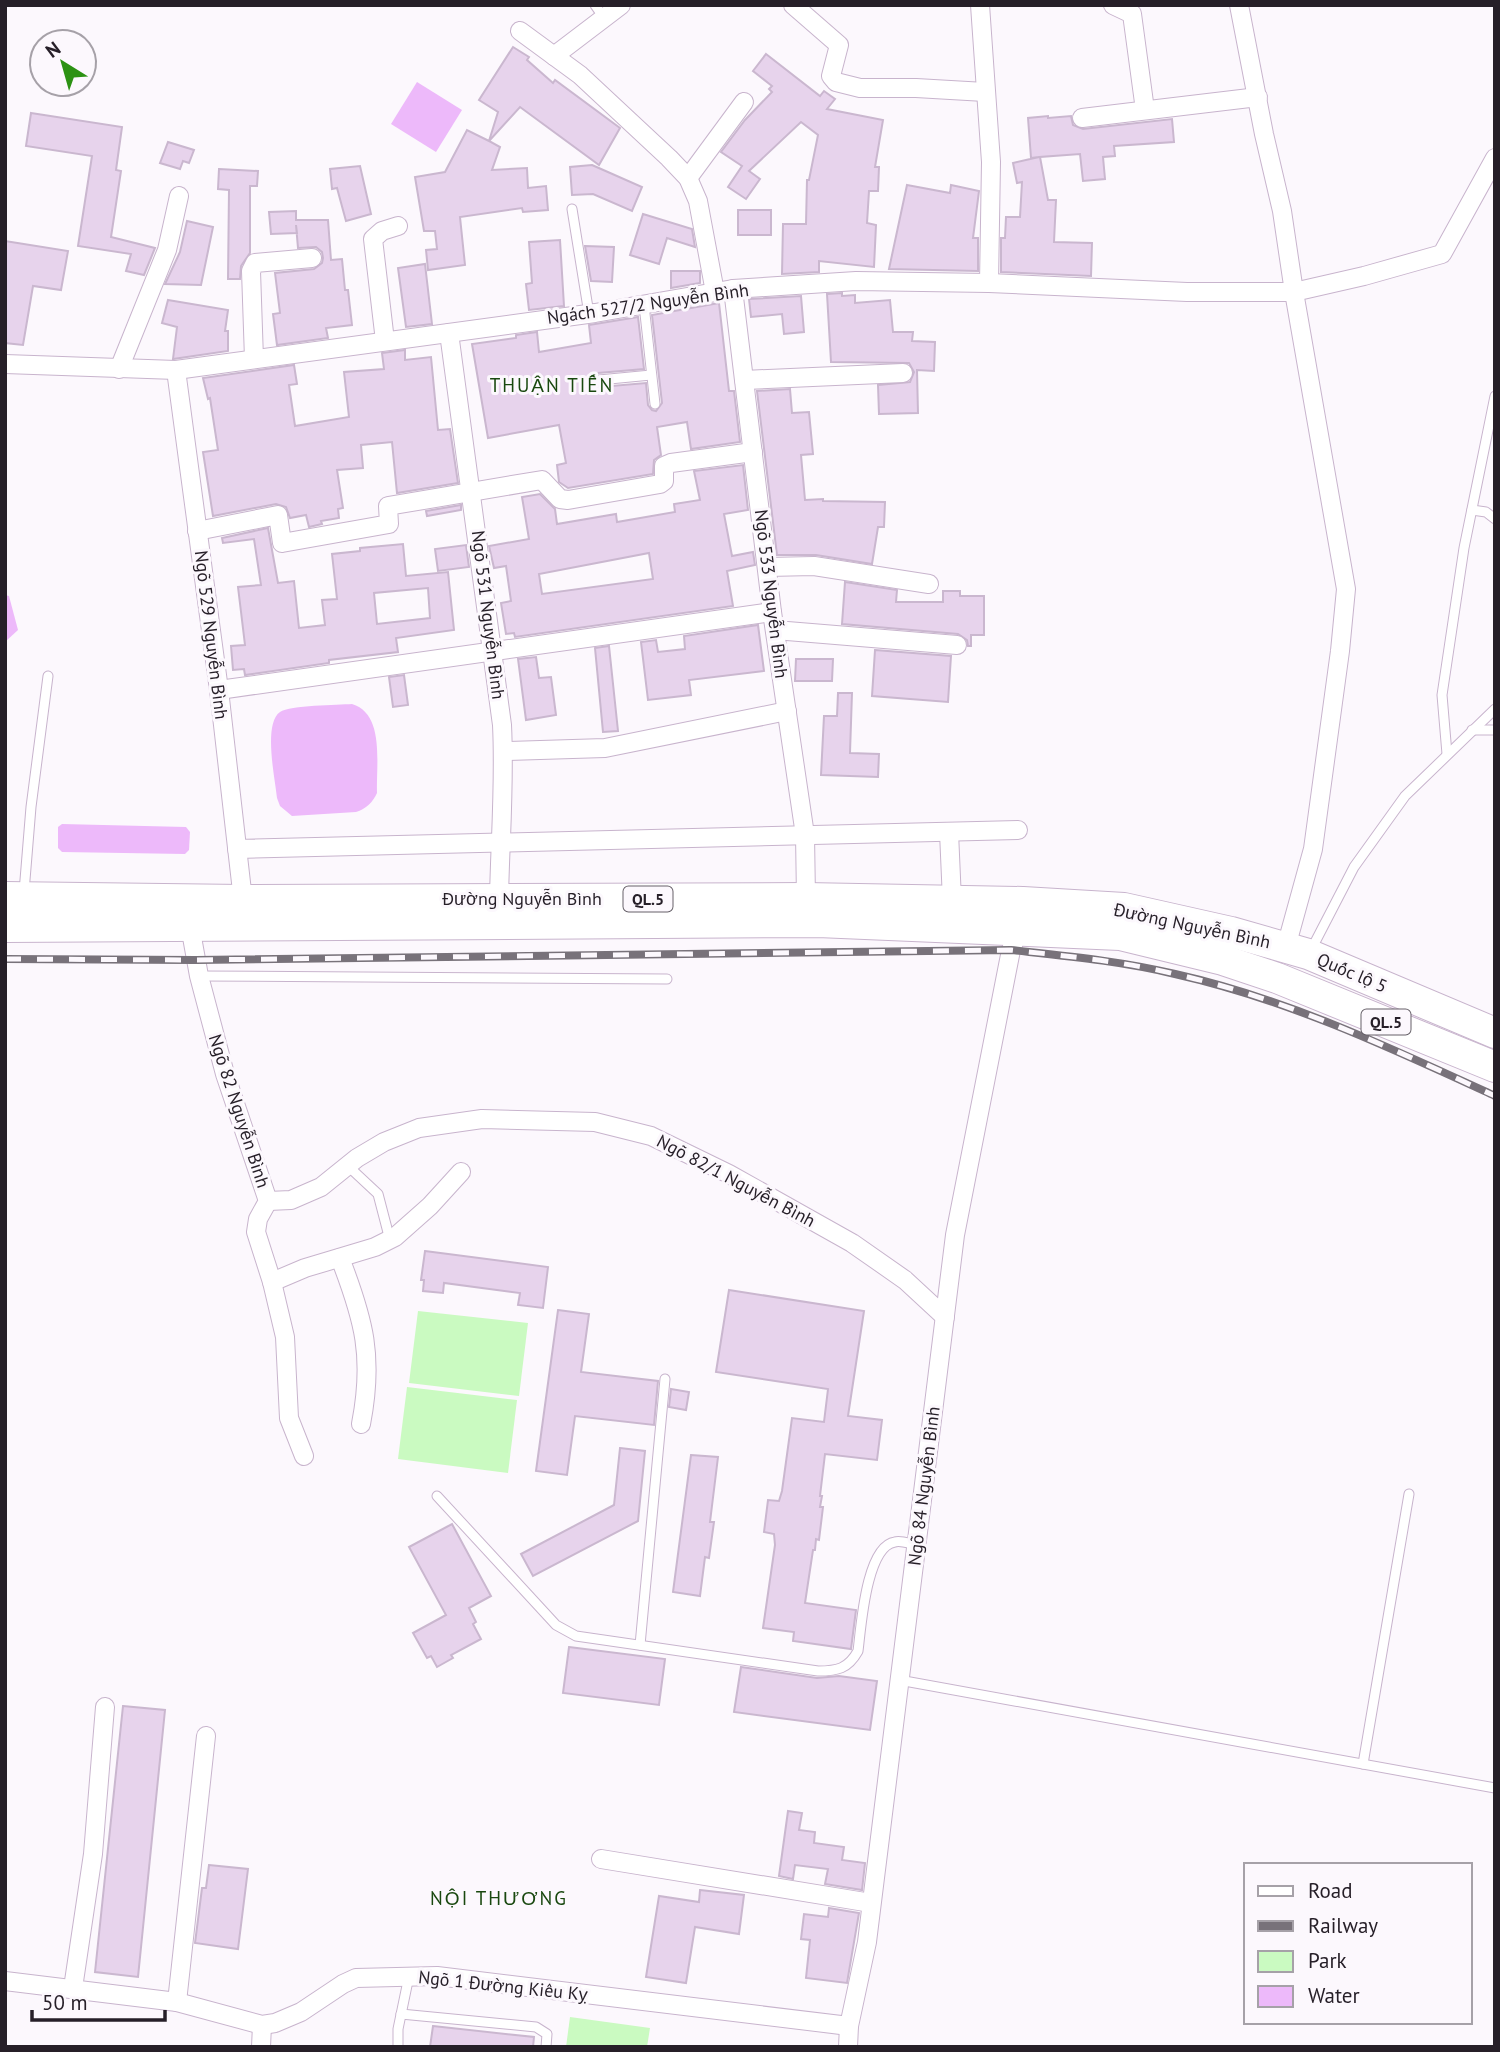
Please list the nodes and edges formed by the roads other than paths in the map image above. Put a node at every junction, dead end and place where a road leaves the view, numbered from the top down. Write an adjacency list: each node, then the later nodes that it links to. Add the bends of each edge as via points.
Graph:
1 (621, 5): 6 (street)
2 (793, 5): 9 (street, via 839,46 831,76 836,82 860,88)
3 (981, 5): 9 (street)
4 (1112, 5): 12 (street, via 1132,14)
5 (1239, 5): 10 (street)
6 (599, 12): 8 (street)
7 (520, 31): 8 (street, Ngõ 533 Nguyễn Bình)
8 (554, 56): 15 (street, Ngõ 533 Nguyễn Bình, via 590,84)
9 (985, 92): 20 (street, via 991,162)
10 (1258, 97): 12 (street); 22 (street)
11 (744, 102): 15 (street)
12 (1145, 110): 13 (street)
13 (1083, 118)
14 (1495, 158): 22 (street, Ngách 527/2 Nguyễn Bình, via 1442,254)
15 (688, 178): 21 (street, Ngõ 533 Nguyễn Bình)
16 (178, 196): 29 (street, via 167,250)
17 (572, 209): 24 (lane)
18 (398, 226): 26 (street, via 373,239)
19 (312, 258): 27 (street, via 255,263 251,271)
20 (989, 283): 21 (street, Ngách 527/2 Nguyễn Bình, via 856,281); 22 (street, Ngách 527/2 Nguyễn Bình)
21 (724, 291): 23 (street, Ngách 527/2 Nguyễn Bình); 34 (street, Ngõ 533 Nguyễn Bình)
22 (1294, 292): 69 (street, via 1346,589)
23 (643, 305): 24 (street, Ngách 527/2 Nguyễn Bình); 32 (lane)
24 (589, 314): 25 (street, Ngách 527/2 Nguyễn Bình)
25 (449, 333): 26 (street, Ngách 527/2 Nguyễn Bình); 38 (street, Ngõ 531 Nguyễn Bình)
26 (386, 341): 27 (street, Ngách 527/2 Nguyễn Bình)
27 (254, 359): 30 (street, Ngách 527/2 Nguyễn Bình)
28 (5, 364): 29 (street, Ngách 527/2 Nguyễn Bình)
29 (119, 369): 30 (street, Ngách 527/2 Nguyễn Bình)
30 (176, 370): 41 (street, Ngõ 529 Nguyễn Bình)
31 (903, 373): 34 (street)
32 (651, 374): 33 (lane); 36 (lane)
33 (599, 380)
34 (744, 380): 37 (street, Ngõ 533 Nguyễn Bình)
35 (1495, 396): 39 (lane)
36 (655, 404)
37 (753, 452): 38 (street, via 671,463 664,466 660,484 568,500 560,499 542,480); 42 (street, Ngõ 533 Nguyễn Bình)
38 (472, 492): 41 (street, via 388,506 389,524 282,543 278,515); 47 (street, Ngõ 531 Nguyễn Bình)
39 (1472, 510): 40 (lane); 55 (lane, via 1442,695)
40 (1495, 519)
41 (197, 531): 49 (street, Ngõ 529 Nguyễn Bình)
42 (767, 568): 43 (street, via 814,566); 44 (street, Ngõ 533 Nguyễn Bình)
43 (929, 584)
44 (772, 612): 45 (street, Ngõ 533 Nguyễn Bình); 47 (street)
45 (775, 630): 46 (street); 51 (street, Ngõ 533 Nguyễn Bình)
46 (957, 645)
47 (494, 651): 49 (street); 54 (street, Ngõ 531 Nguyễn Bình)
48 (48, 676): 61 (lane)
49 (219, 690): 60 (street, Ngõ 529 Nguyễn Bình)
50 (1495, 709): 52 (lane)
51 (787, 711): 54 (street, via 605,748); 58 (street, Ngõ 533 Nguyễn Bình)
52 (1472, 730): 53 (lane); 55 (lane)
53 (1495, 730)
54 (504, 751): 59 (street, Ngõ 531 Nguyễn Bình)
55 (1447, 754): 69 (lane, via 1405,796)
56 (1018, 830): 57 (street)
57 (949, 832): 58 (street); 65 (street)
58 (805, 835): 59 (street); 62 (street, Ngõ 533 Nguyễn Bình)
59 (500, 842): 60 (street); 63 (street, Ngõ 531 Nguyễn Bình)
60 (237, 849): 64 (street, Ngõ 529 Nguyễn Bình)
61 (15, 897): 64 (highway, Đường Nguyễn Bình / QL.5)
62 (806, 898): 63 (highway, Đường Nguyễn Bình / QL.5); 65 (highway, Đường Nguyễn Bình / QL.5)
63 (499, 899): 64 (highway, Đường Nguyễn Bình / QL.5)
64 (243, 900)
65 (952, 901): 69 (highway, Đường Nguyễn Bình / QL.5, via 1124,908)
66 (190, 926): 67 (highway, Đường Nguyễn Bình / QL.5); 68 (highway, Đường Nguyễn Bình / QL.5, via 818,922); 70 (street, Ngõ 82 Nguyễn Bình)
67 (5, 927)
68 (1019, 929): 71 (highway, Đường Nguyễn Bình / QL.5, via 1120,935); 81 (street, Ngõ 84 Nguyễn Bình, via 957,1222)
69 (1297, 951): 73 (highway, Quốc lộ 5 / QL.5)
70 (199, 976): 72 (lane); 77 (street, Ngõ 82 Nguyễn Bình, via 225,1074)
71 (1277, 978): 74 (highway, Quốc lộ 5 / QL.5)
72 (667, 979)
73 (1495, 1033)
74 (1495, 1067)
75 (348, 1166): 77 (street, Ngõ 82/1 Nguyễn Bình, via 321,1188 291,1200); 78 (lane, via 378,1194); 81 (street, Ngõ 82/1 Nguyễn Bình, via 384,1142 419,1128 482,1119 595,1122 651,1136 852,1243 905,1280)
76 (461, 1172): 78 (street)
77 (268, 1200): 80 (street, Ngõ 82 Nguyễn Bình, via 256,1232)
78 (390, 1240): 79 (street)
79 (340, 1258): 80 (street); 83 (street, via 366,1343 368,1392)
80 (272, 1282): 84 (street, Ngõ 82 Nguyễn Bình, via 285,1337 289,1418)
81 (945, 1317): 87 (street, Ngõ 84 Nguyễn Bình)
82 (665, 1379): 88 (lane)
83 (361, 1424)
84 (304, 1456)
85 (1409, 1494): 92 (lane)
86 (437, 1496): 88 (lane, via 560,1628 576,1636)
87 (917, 1545): 88 (lane, via 895,1541 879,1554 865,1599 858,1651 842,1669 818,1671); 89 (street, Ngõ 84 Nguyễn Bình)
88 (640, 1645)
89 (899, 1680): 92 (lane); 95 (street, Ngõ 84 Nguyễn Bình)
90 (104, 1707): 98 (street, via 93,1854)
91 (206, 1737): 99 (street)
92 (1363, 1764): 93 (lane)
93 (1495, 1788)
94 (601, 1859): 95 (street)
95 (871, 1903): 102 (street, Ngõ 84 Nguyễn Bình)
96 (409, 1976): 100 (lane); 101 (street, Ngõ 1 Đường Kiêu Kỵ, via 356,1978 301,2012); 102 (street, Ngõ 1 Đường Kiêu Kỵ)
97 (5, 1981): 98 (street)
98 (73, 1988): 99 (street)
99 (177, 2002): 101 (street)
100 (401, 2014): 104 (lane); 105 (lane, via 536,2027 547,2034)
101 (262, 2025): 103 (street)
102 (849, 2026): 106 (street, Ngõ 84 Nguyễn Bình)
103 (261, 2047)
104 (398, 2047)
105 (547, 2047)
106 (848, 2047)

